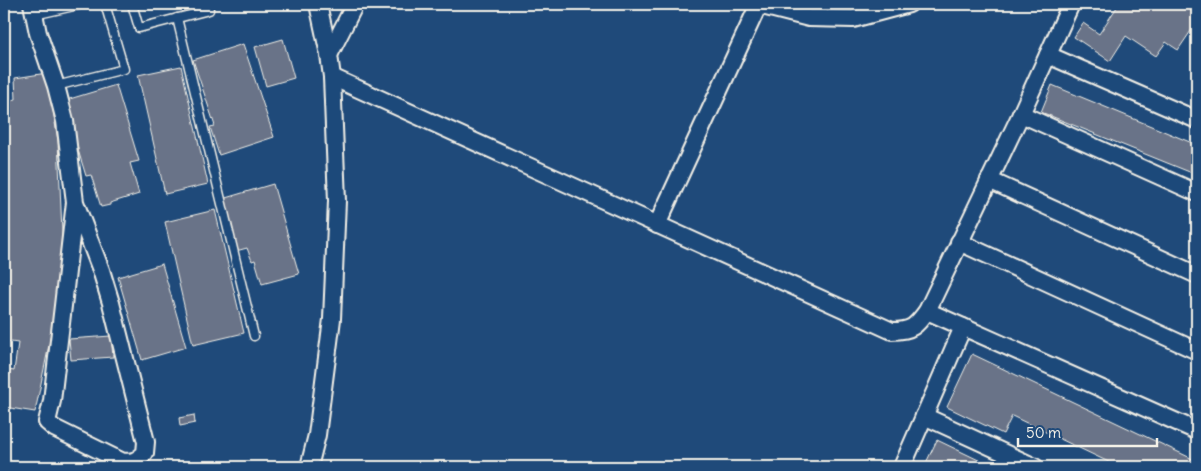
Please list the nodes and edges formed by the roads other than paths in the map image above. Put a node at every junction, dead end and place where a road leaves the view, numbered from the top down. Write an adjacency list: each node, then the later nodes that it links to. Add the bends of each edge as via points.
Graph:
1 (83, 4): 10 (lane)
2 (106, 4): 15 (lane, via 124,69)
3 (132, 4): 11 (lane, via 139,28)
4 (208, 4): 11 (lane, via 209,10)
5 (318, 4): 12 (street)
6 (355, 4): 12 (street)
7 (757, 4): 8 (street, via 809,18 853,19); 21 (street)
8 (909, 4)
9 (1071, 4): 13 (street)
10 (33, 10): 15 (street)
11 (177, 18): 26 (lane)
12 (329, 55): 14 (street)
13 (1048, 55): 16 (street); 17 (street)
14 (332, 77): 21 (street); 30 (street, via 337,202 332,320 317,435)
15 (56, 86): 20 (street, via 65,121)
16 (1021, 114): 18 (street); 19 (street)
17 (1197, 120)
18 (989, 180): 22 (street); 23 (street)
19 (1197, 192)
20 (76, 202): 20 (street, via 52,400 46,422 121,461 131,463 145,453 146,442 111,303)
21 (657, 224): 24 (street, via 892,331 916,326)
22 (959, 242): 24 (street); 27 (street)
23 (1197, 274)
24 (927, 311): 25 (street)
25 (963, 327): 28 (street); 29 (street)
26 (254, 336)
27 (1197, 351)
28 (924, 416): 31 (street); 32 (street)
29 (1197, 431)
30 (309, 467)
31 (902, 467)
32 (1035, 467)

